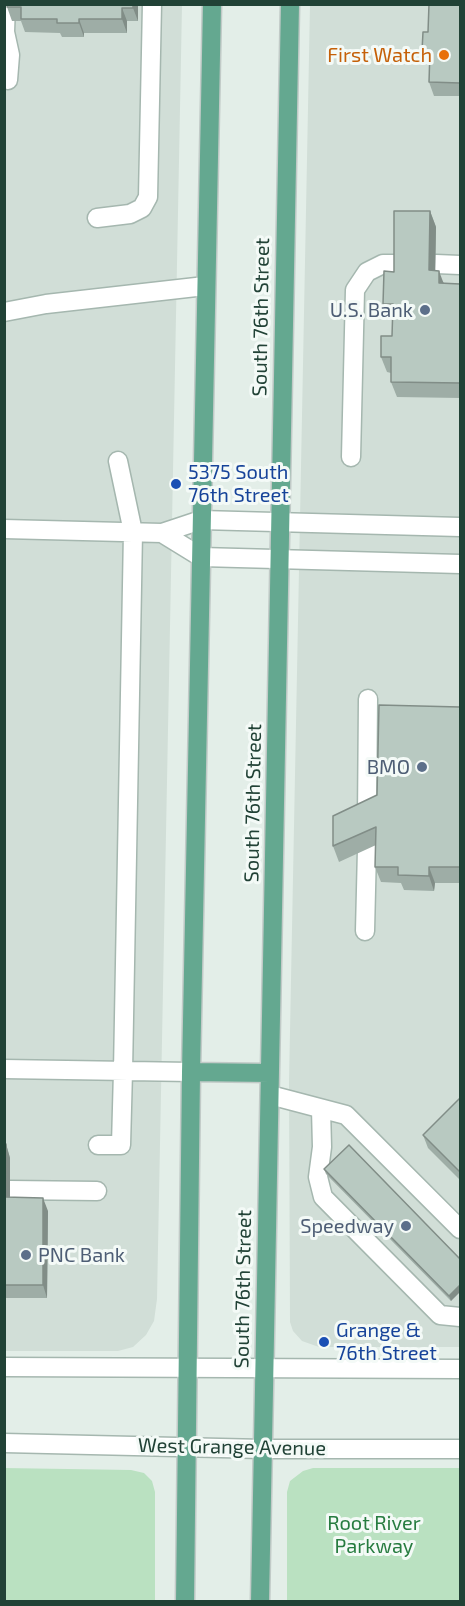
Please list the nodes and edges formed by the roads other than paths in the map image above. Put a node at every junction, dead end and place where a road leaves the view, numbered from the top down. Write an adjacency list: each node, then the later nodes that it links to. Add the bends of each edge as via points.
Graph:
1 (6, 4): 5 (street)
2 (152, 4): 6 (street, via 148,197 141,208 130,214)
3 (212, 4): 10 (main road)
4 (290, 4): 15 (main road, South 76th Street)
5 (8, 80)
6 (97, 218)
7 (400, 264): 12 (street, via 383,264 367,272 355,290)
8 (436, 264): 9 (street)
9 (460, 265)
10 (206, 286): 11 (street); 14 (main road)
11 (4, 312)
12 (351, 457)
13 (118, 461): 18 (street)
14 (201, 520): 15 (street); 19 (street); 20 (main road)
15 (280, 522): 16 (street); 21 (main road, South 76th Street)
16 (460, 527)
17 (4, 529): 18 (street)
18 (133, 532): 19 (street); 28 (street)
19 (162, 533): 20 (street)
20 (201, 557): 21 (street); 29 (main road)
21 (280, 559): 22 (street); 30 (main road, South 76th Street)
22 (460, 564)
23 (368, 699): 24 (street)
24 (367, 818)
25 (367, 849): 26 (street)
26 (365, 931)
27 (4, 1069): 28 (street)
28 (123, 1071): 29 (street); 33 (street, via 121,1145)
29 (191, 1072): 30 (main road); 39 (main road)
30 (270, 1073): 31 (main road, South 76th Street)
31 (270, 1095): 32 (street); 40 (main road, South 76th Street)
32 (321, 1109): 36 (street, via 346,1115); 37 (street, via 318,1177 323,1197 440,1315)
33 (98, 1145)
34 (10, 1190): 35 (street)
35 (97, 1191)
36 (460, 1228)
37 (460, 1317)
38 (4, 1367): 39 (street)
39 (186, 1367): 40 (street); 43 (main road)
40 (264, 1368): 41 (street); 44 (main road, South 76th Street)
41 (460, 1369)
42 (4, 1443): 43 (street, West Grange Avenue)
43 (186, 1446): 44 (street, West Grange Avenue); 46 (main road)
44 (264, 1449): 45 (street, West Grange Avenue); 47 (main road, South 76th Street)
45 (460, 1449)
46 (185, 1602)
47 (260, 1602)

